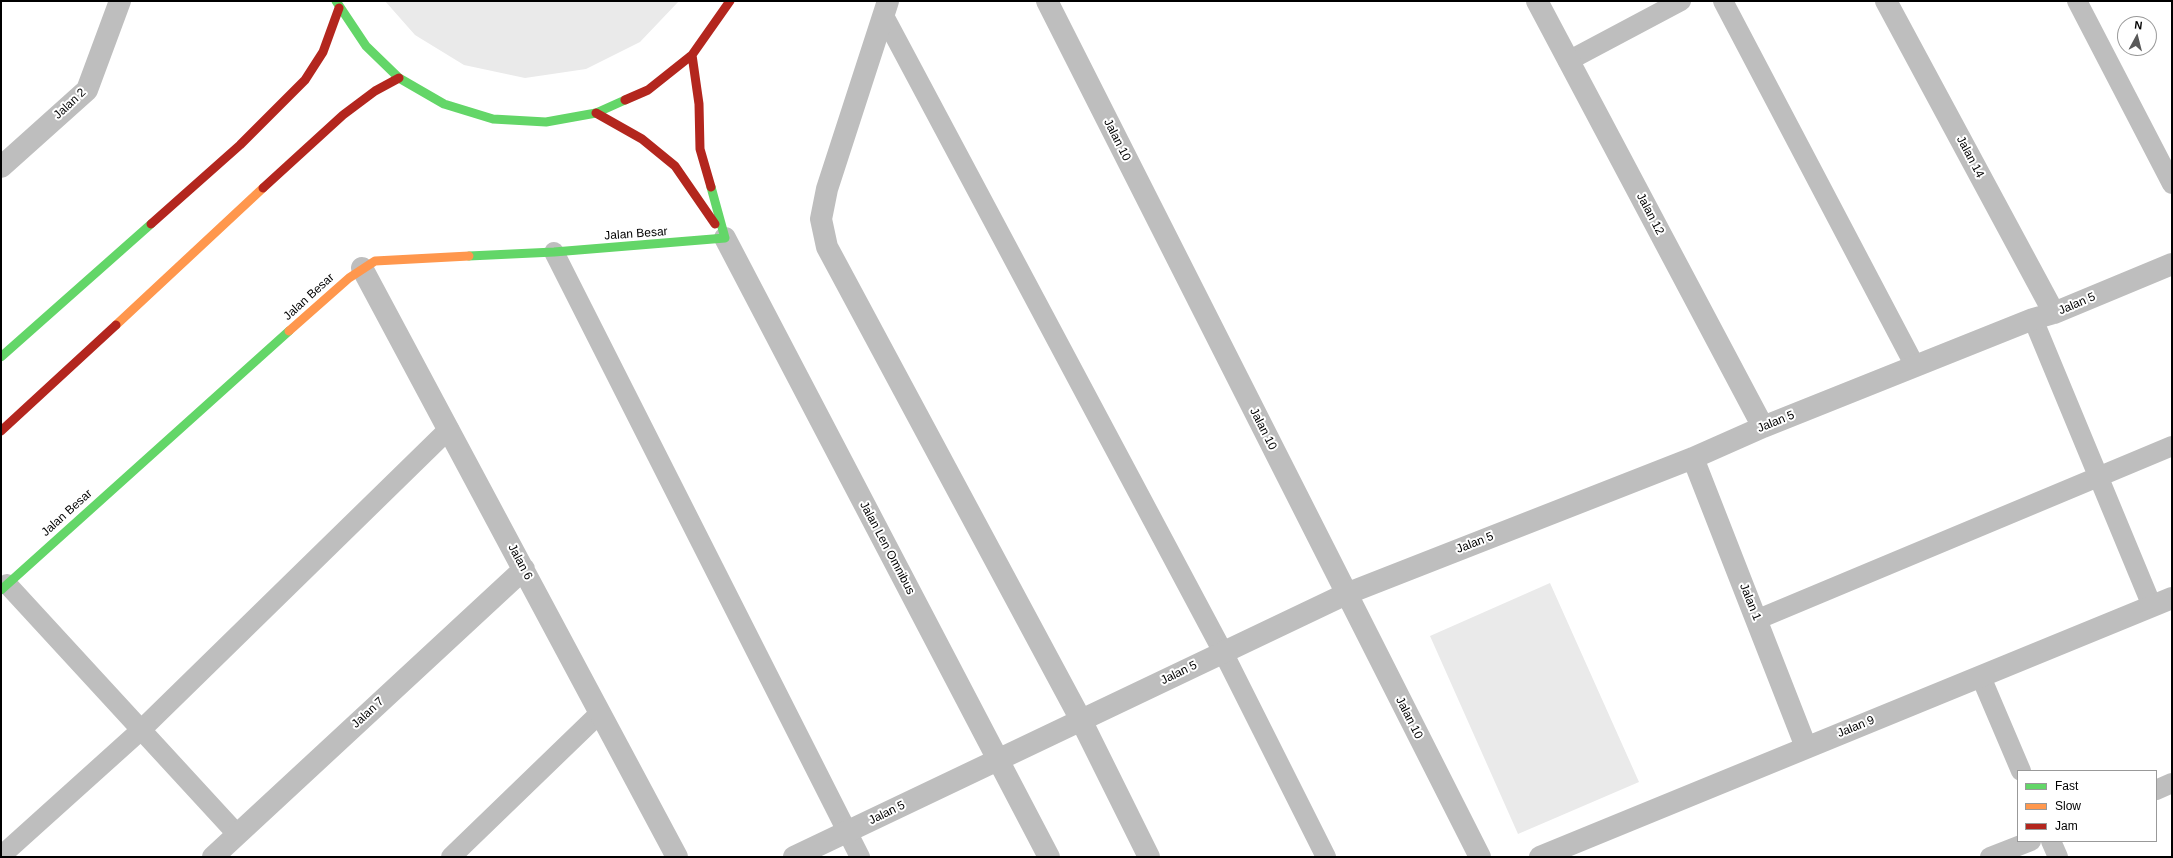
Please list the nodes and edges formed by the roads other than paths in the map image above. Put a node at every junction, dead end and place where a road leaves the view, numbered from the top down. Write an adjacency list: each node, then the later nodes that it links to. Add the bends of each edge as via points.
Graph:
1 (120, 1): 15 (street, Jalan 2, via 87,90)
2 (730, 1): 11 (main road)
3 (1047, 1): 33 (street, Jalan 10)
4 (1538, 1): 12 (street, Jalan 12)
5 (1680, 1): 12 (lane)
6 (1723, 1): 24 (lane)
7 (1886, 1): 21 (street, Jalan 14)
8 (2078, 1): 16 (lane)
9 (338, 4): 13 (main road, via 366,46); 23 (main road, via 323,52 305,80 240,145)
10 (886, 9): 37 (lane); 40 (street, via 827,189 821,219 827,247)
11 (692, 55): 14 (main road, via 648,90); 17 (main road, Jalan Len Omnibus, via 699,104 700,149)
12 (1568, 61): 25 (street, Jalan 12)
13 (399, 78): 14 (main road, via 444,104 493,119 546,122); 27 (main road, via 375,91 343,114)
14 (596, 113): 17 (main road, Jalan Len Omnibus, via 642,139 675,166)
15 (2, 164)
16 (2172, 184)
17 (725, 238): 18 (main road, Jalan Besar); 43 (street, Jalan Len Omnibus)
18 (554, 252): 20 (main road, Jalan Besar, via 389,259); 47 (lane)
19 (2172, 264): 21 (street, Jalan 5)
20 (362, 268): 26 (street, Jalan 6); 32 (main road, Jalan Besar)
21 (2054, 313): 22 (street, Jalan 5)
22 (2033, 319): 24 (street, Jalan 5); 30 (lane)
23 (1, 357)
24 (1915, 366): 25 (street, Jalan 5)
25 (1763, 427): 29 (street, Jalan 5)
26 (449, 430): 31 (street, Jalan 6); 41 (lane)
27 (1, 431)
28 (2172, 446): 30 (lane)
29 (1692, 458): 33 (street, Jalan 5); 36 (street, Jalan 1)
30 (2099, 478): 35 (lane); 36 (lane)
31 (524, 569): 39 (street, Jalan 6); 48 (street, Jalan 7)
32 (4, 587): 41 (lane)
33 (1346, 594): 37 (street, Jalan 5); 60 (street, Jalan 10)
34 (2172, 598): 35 (street, Jalan 9)
35 (2152, 606): 38 (street, Jalan 9)
36 (1756, 620): 42 (street, Jalan 1)
37 (1223, 652): 40 (street, Jalan 5); 59 (lane)
38 (1981, 677): 42 (street, Jalan 9); 44 (lane)
39 (600, 712): 53 (lane); 54 (street, Jalan 6)
40 (1081, 720): 43 (street, Jalan 5); 58 (street)
41 (141, 730): 48 (lane); 51 (lane)
42 (1806, 747): 61 (street, Jalan 9)
43 (998, 760): 47 (street, Jalan 5); 57 (street, Jalan Len Omnibus)
44 (2021, 770)
45 (2172, 784): 46 (lane)
46 (2157, 790)
47 (847, 832): 55 (street, Jalan 5); 56 (lane)
48 (237, 834): 52 (street, Jalan 7)
49 (2028, 842): 62 (lane)
50 (2051, 842): 63 (lane)
51 (1, 856)
52 (213, 857)
53 (451, 857)
54 (677, 857)
55 (794, 857)
56 (860, 857)
57 (1049, 857)
58 (1149, 857)
59 (1326, 857)
60 (1480, 857)
61 (1540, 857)
62 (1990, 857)
63 (2058, 857)

